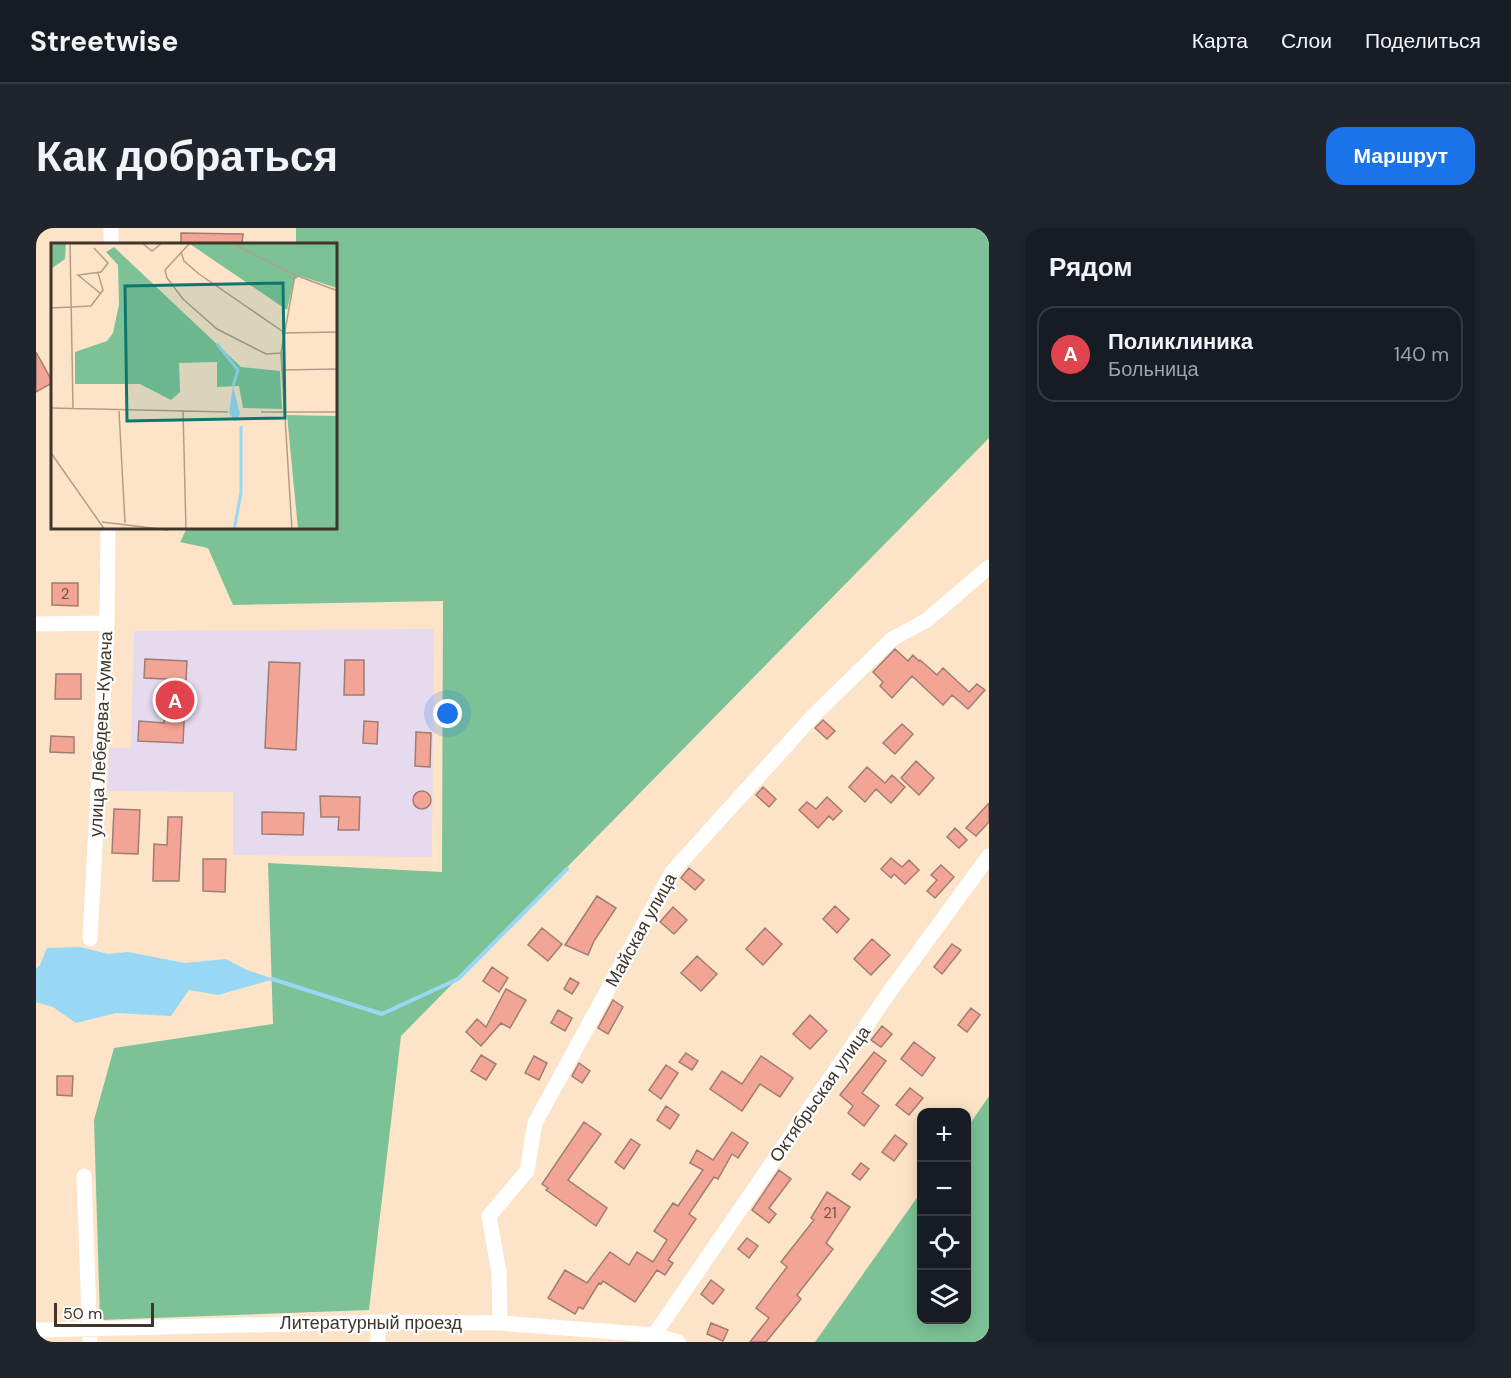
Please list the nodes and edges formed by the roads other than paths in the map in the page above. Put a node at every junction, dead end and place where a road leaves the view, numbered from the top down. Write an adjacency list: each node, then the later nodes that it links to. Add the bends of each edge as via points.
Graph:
1 (108, 530): 3 (street, улица Лебедева-Кумача)
2 (989, 567): 9 (street, Майская улица, via 927,621 892,639 814,715 672,872 535,1123 527,1171 489,1216 499,1272)
3 (107, 623): 4 (street); 6 (street, улица Лебедева-Кумача)
4 (36, 624)
5 (989, 856): 12 (street, Октябрьская улица, via 888,994)
6 (90, 939)
7 (84, 1176): 11 (street)
8 (378, 1322): 9 (street, Литературный проезд); 11 (street, Литературный проезд); 14 (street)
9 (500, 1323): 13 (street, Литературный проезд)
10 (36, 1330): 11 (street, Литературный проезд, via 63,1329)
11 (90, 1335)
12 (654, 1335): 13 (street, Литературный проезд); 15 (street, Литературный проезд)
13 (636, 1338)
14 (378, 1342)
15 (678, 1342)

